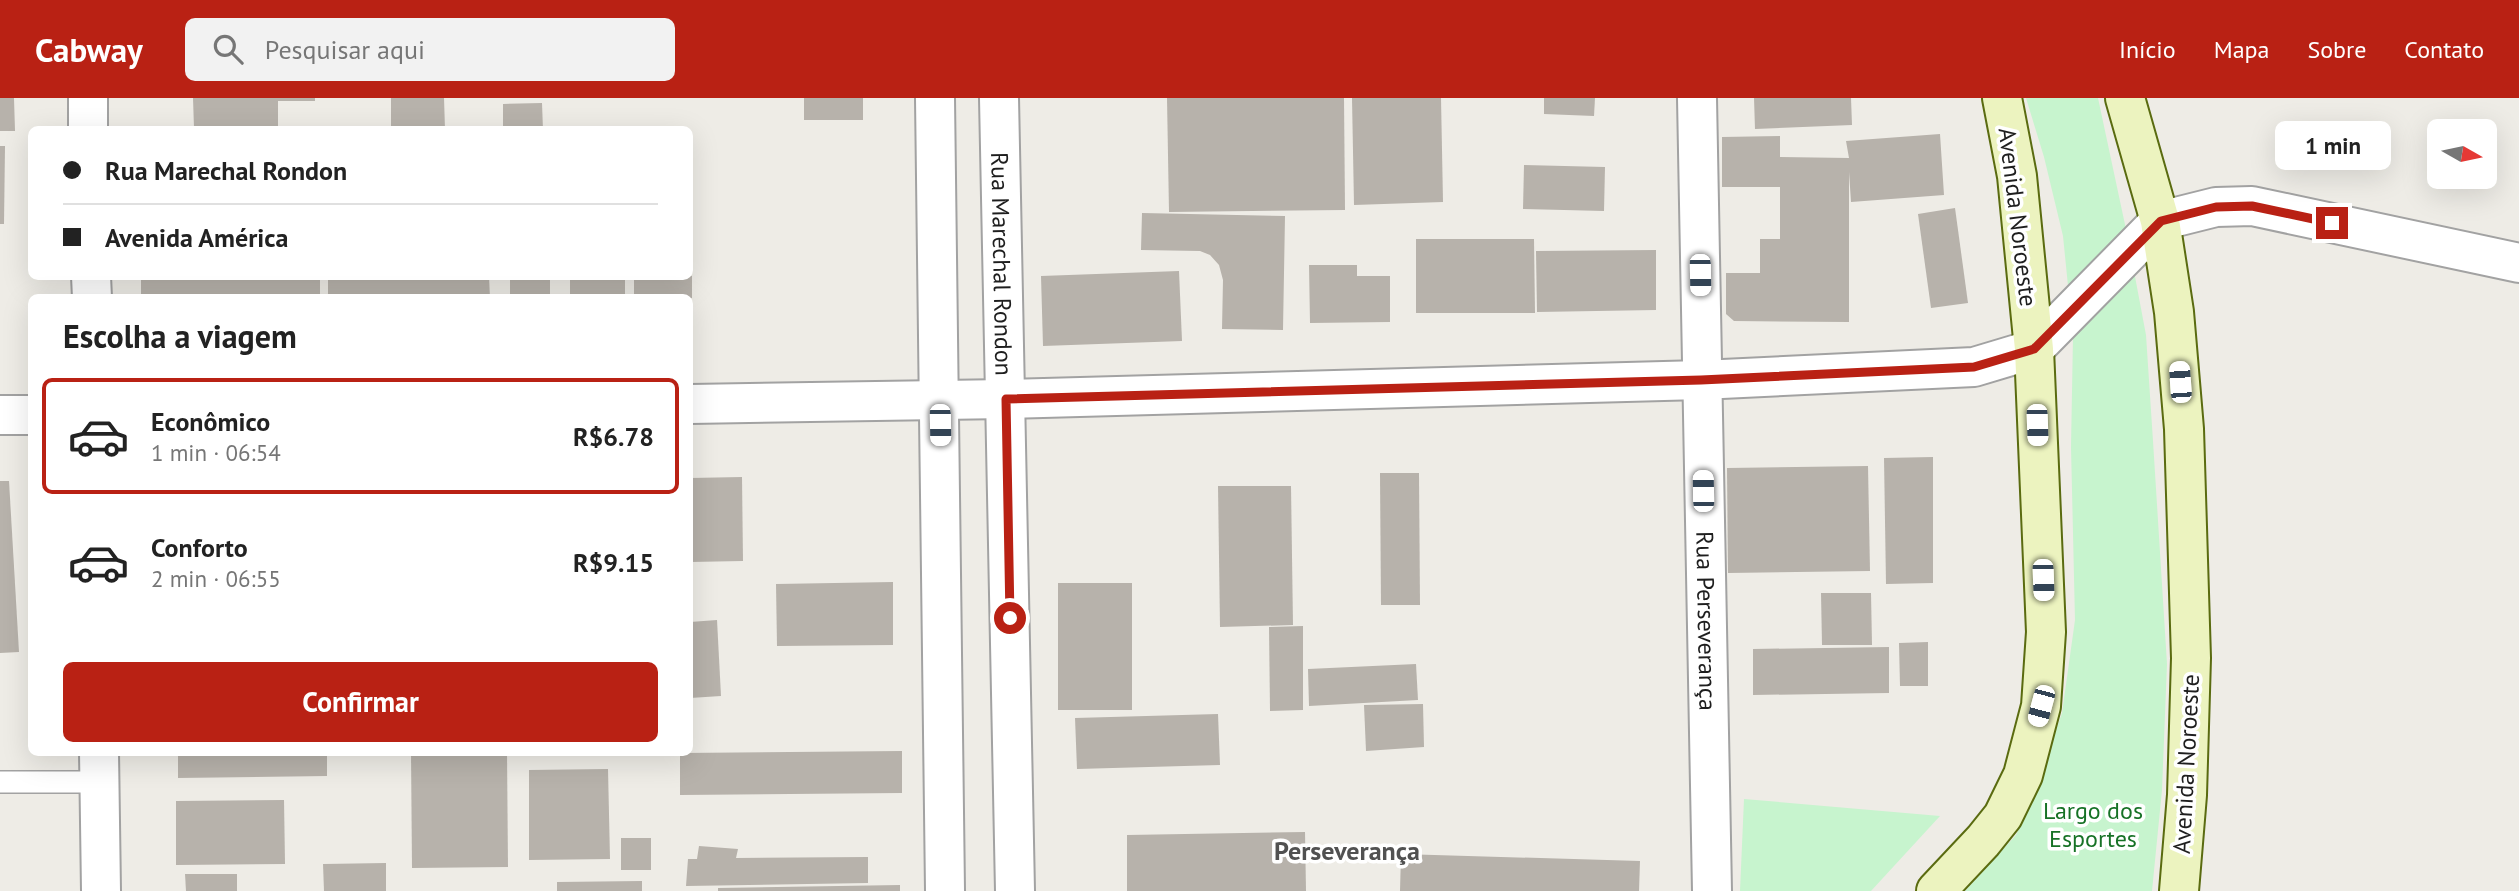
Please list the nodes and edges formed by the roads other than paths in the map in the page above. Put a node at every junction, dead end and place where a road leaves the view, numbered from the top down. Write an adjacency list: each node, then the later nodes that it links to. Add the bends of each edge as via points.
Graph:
1 (88, 98): 7 (street)
2 (935, 98): 12 (street)
3 (999, 98): 13 (street, Rua Marechal Rondon)
4 (1697, 98): 11 (street, Rua Perseverança)
5 (2002, 98): 10 (main road, Avenida Noroeste, via 2017,176)
6 (2125, 98): 8 (main road, Avenida Noroeste)
7 (89, 126)
8 (2161, 221): 9 (street, via 2216,207 2252,206); 10 (street); 24 (main road, Avenida Noroeste, via 2175,312 2184,429 2191,645)
9 (2519, 263)
10 (2034, 349): 11 (street, via 1974,367); 23 (main road, Avenida Noroeste, via 2046,632 2041,706 2023,775 2003,816)
11 (1701, 380): 13 (street); 22 (street, Rua Perseverança)
12 (939, 398): 13 (street); 14 (street); 20 (street)
13 (1006, 399): 21 (street, Rua Marechal Rondon)
14 (693, 404)
15 (0, 415): 16 (street)
16 (28, 415)
17 (99, 767): 18 (lane); 19 (street)
18 (0, 782)
19 (101, 891)
20 (945, 891)
21 (1015, 891)
22 (1712, 891)
23 (1936, 891)
24 (2179, 891)

